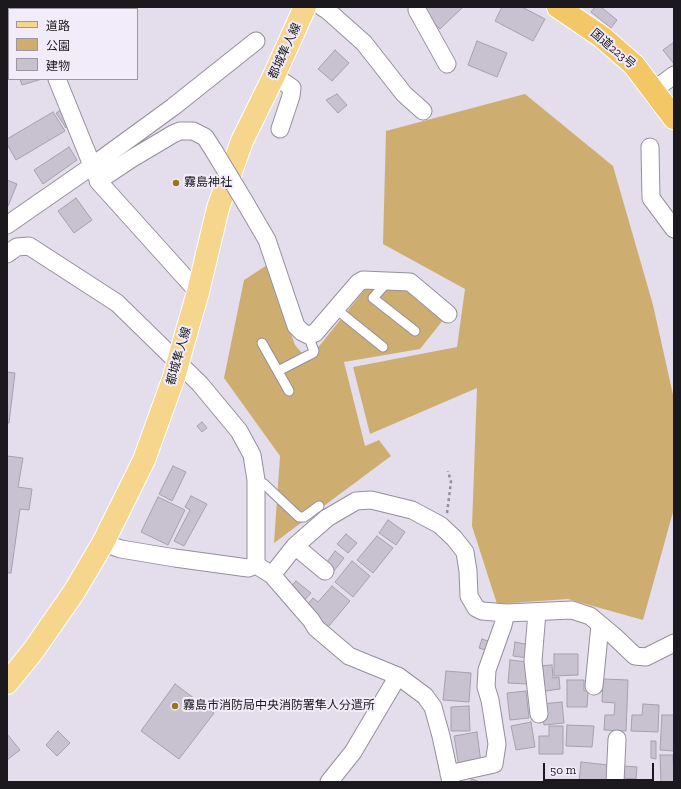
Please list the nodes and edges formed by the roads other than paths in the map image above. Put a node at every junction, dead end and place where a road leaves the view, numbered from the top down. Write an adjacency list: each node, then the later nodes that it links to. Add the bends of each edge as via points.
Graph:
1 (305, 7): 8 (main road, 都城隼人線)
2 (322, 7): 11 (street, via 364,43 404,94)
3 (558, 7): 10 (highway, 国道223号, via 602,37 634,65)
4 (415, 12): 6 (street)
5 (256, 41): 15 (street)
6 (447, 64)
7 (674, 75): 10 (street)
8 (273, 78): 13 (street, via 292,88); 20 (main road, 都城隼人線, via 242,140 218,208)
9 (57, 80): 15 (street)
10 (654, 90): 12 (highway, 国道223号)
11 (423, 111)
12 (674, 118)
13 (280, 129)
14 (650, 147): 17 (street, via 651,198)
15 (95, 173): 16 (street); 20 (street); 24 (street, bridge, via 131,159 180,131 192,131 205,137 267,240 296,326)
16 (10, 219)
17 (674, 229)
18 (7, 254): 29 (street, via 17,247 29,246 117,302 200,384 239,431 252,455)
19 (388, 281): 21 (street, via 363,280); 22 (street, via 410,282); 23 (lane, via 373,298)
20 (198, 292): 31 (main road, 都城隼人線, bridge, via 174,377 144,460)
21 (336, 309): 24 (street, via 315,332); 26 (lane)
22 (448, 314)
23 (415, 331)
24 (308, 335): 27 (lane, via 313,353)
25 (262, 343): 27 (lane)
26 (383, 347)
27 (278, 371): 28 (lane)
28 (289, 391)
29 (256, 480): 30 (lane, via 264,484 299,517 304,517); 33 (street)
30 (319, 506)
31 (103, 543): 33 (street, via 122,549 183,559 248,568); 41 (main road, 都城隼人線, via 74,592)
32 (295, 546): 34 (street); 35 (street); 37 (street, via 327,518 356,501 371,500 412,510 440,526 465,552 469,596 476,608)
33 (256, 565): 35 (street)
34 (325, 571)
35 (272, 575): 40 (street, via 316,628 349,656)
36 (538, 612): 37 (street); 38 (street, via 572,610 590,616); 43 (street, via 533,661)
37 (506, 613): 45 (street, via 487,670 486,687 497,744 494,764)
38 (600, 625): 39 (street, via 635,656 646,657); 42 (street)
39 (674, 643)
40 (398, 676): 45 (street, via 425,696 433,707); 46 (street, via 353,752)
41 (7, 683)
42 (594, 686)
43 (539, 714)
44 (617, 739): 47 (street)
45 (450, 778)
46 (329, 782)
47 (615, 782)

